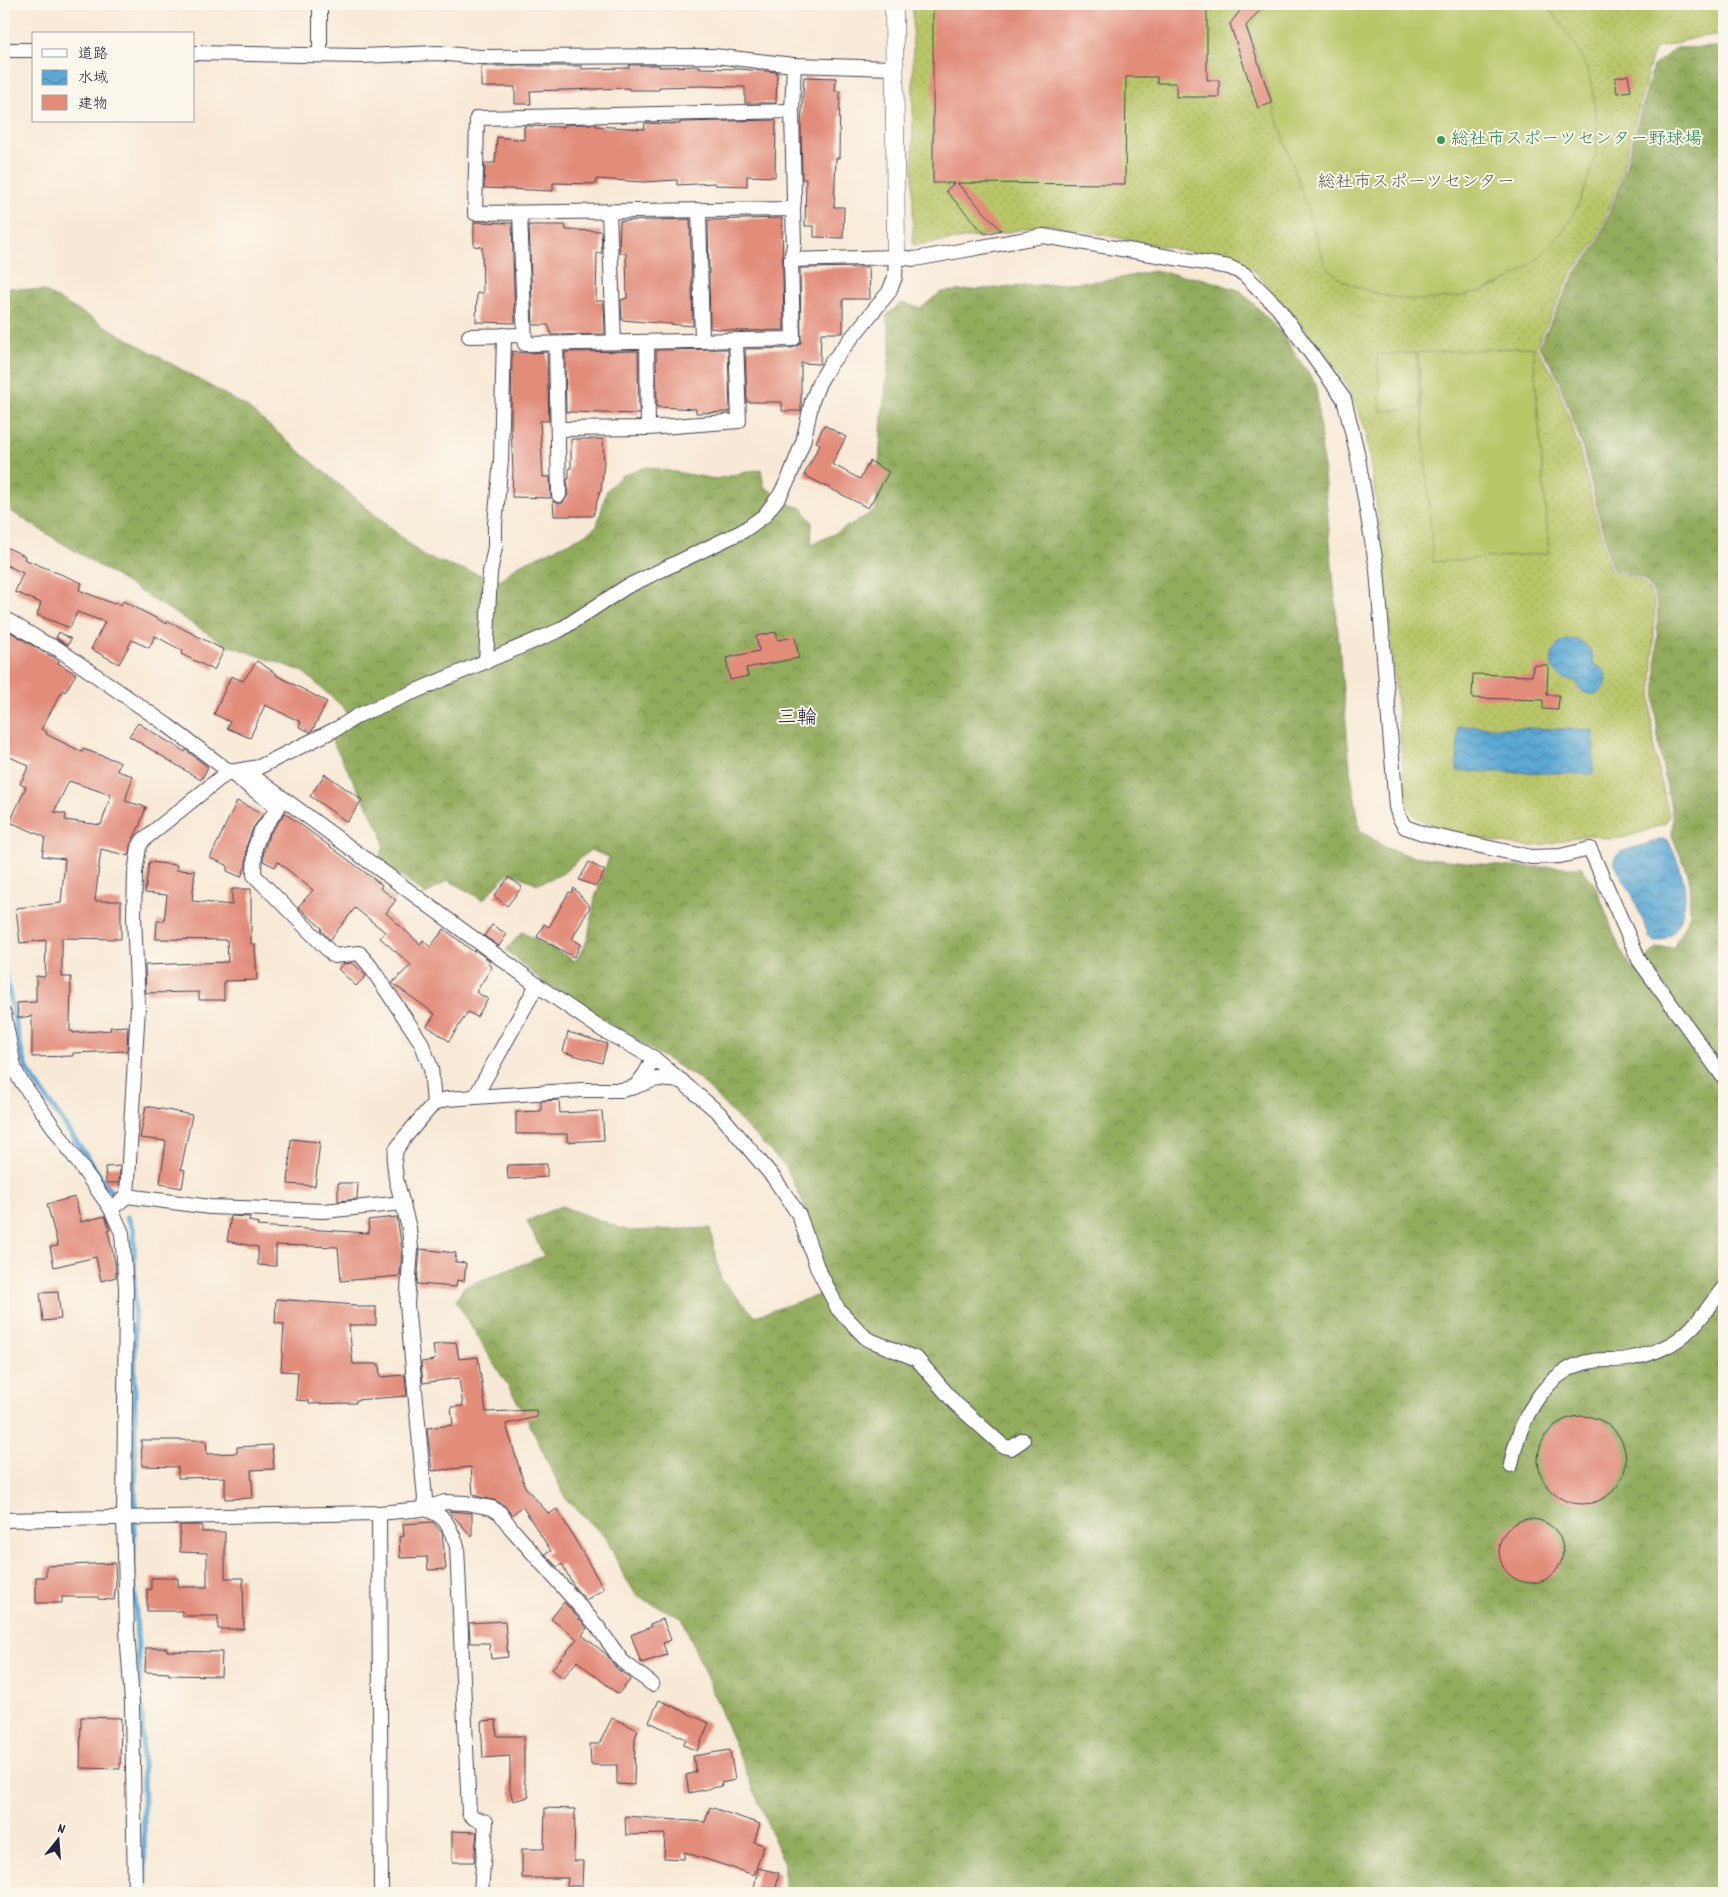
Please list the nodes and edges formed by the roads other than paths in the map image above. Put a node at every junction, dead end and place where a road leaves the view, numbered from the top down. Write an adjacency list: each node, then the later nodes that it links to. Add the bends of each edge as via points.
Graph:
1 (320, 4): 6 (street)
2 (894, 4): 8 (street)
3 (4, 50): 4 (street)
4 (32, 50)
5 (195, 53): 6 (street)
6 (320, 56): 7 (street, via 438,53 479,57 714,56)
7 (794, 65): 8 (street); 9 (street)
8 (893, 68): 14 (street)
9 (792, 111): 10 (street); 13 (street, via 477,118 475,213)
10 (793, 209): 11 (street); 15 (street)
11 (699, 211): 12 (street); 20 (street)
12 (609, 212): 13 (street); 21 (street)
13 (520, 213): 17 (street)
14 (896, 257): 15 (street); 28 (street, via 895,277 889,292 831,363 819,383 803,442 789,478 764,516 743,531 626,587 560,630); 34 (street, via 915,259 1043,236 1229,268 1244,274 1278,308 1344,399 1357,452 1377,570 1399,817 1406,827 1425,834 1531,857 1590,850 1639,960)
15 (791, 260): 19 (street, via 793,338)
16 (504, 335): 17 (street); 18 (street); 28 (street, via 502,460 495,524 496,548 490,572)
17 (524, 335): 23 (street, via 525,344)
18 (469, 336)
19 (736, 340): 20 (street); 24 (street, via 739,421)
20 (702, 341): 22 (street)
21 (614, 342): 22 (street); 23 (street)
22 (646, 342): 24 (street)
23 (556, 344): 25 (street)
24 (648, 428): 25 (street)
25 (558, 429): 26 (street)
26 (559, 495)
27 (4, 618): 29 (street, via 58,649)
28 (486, 662): 29 (street, via 359,714 338,728 258,767)
29 (230, 772): 30 (street, via 254,777); 38 (street, via 278,808 261,831 255,847 254,875 334,956 359,953 370,966 422,1042 430,1068); 39 (street, via 152,832 139,848 134,917 138,1007)
30 (537, 985): 32 (street, via 601,1029); 37 (street)
31 (4, 1014): 33 (street)
32 (654, 1058): 35 (street); 36 (street)
33 (9, 1067): 41 (street)
34 (1724, 1078)
35 (682, 1082): 36 (street, via 657,1079); 43 (street, via 719,1113 774,1178 799,1215 817,1267 838,1309 868,1339 917,1359 955,1403 1003,1446 1011,1448)
36 (635, 1086): 37 (street, via 622,1090)
37 (475, 1097): 38 (street)
38 (434, 1103): 40 (street, via 396,1150 395,1170)
39 (127, 1196): 40 (street, via 210,1207 324,1210); 41 (street)
40 (403, 1203): 45 (street, via 411,1249 406,1304 425,1499)
41 (111, 1209): 47 (street, via 122,1233 126,1288)
42 (1724, 1287): 44 (street, via 1680,1339 1663,1348 1626,1359 1592,1361 1568,1368 1550,1383 1533,1406)
43 (1023, 1440)
44 (1511, 1464)
45 (423, 1509): 46 (street); 49 (street, via 445,1502 466,1503 500,1512 597,1626 622,1661); 52 (street, via 445,1520 457,1546 469,1813 486,1822)
46 (379, 1513): 47 (street); 51 (street)
47 (131, 1518): 48 (street); 50 (street, via 127,1630 132,1703)
48 (4, 1520)
49 (652, 1684)
50 (135, 1893)
51 (381, 1893)
52 (481, 1893)

